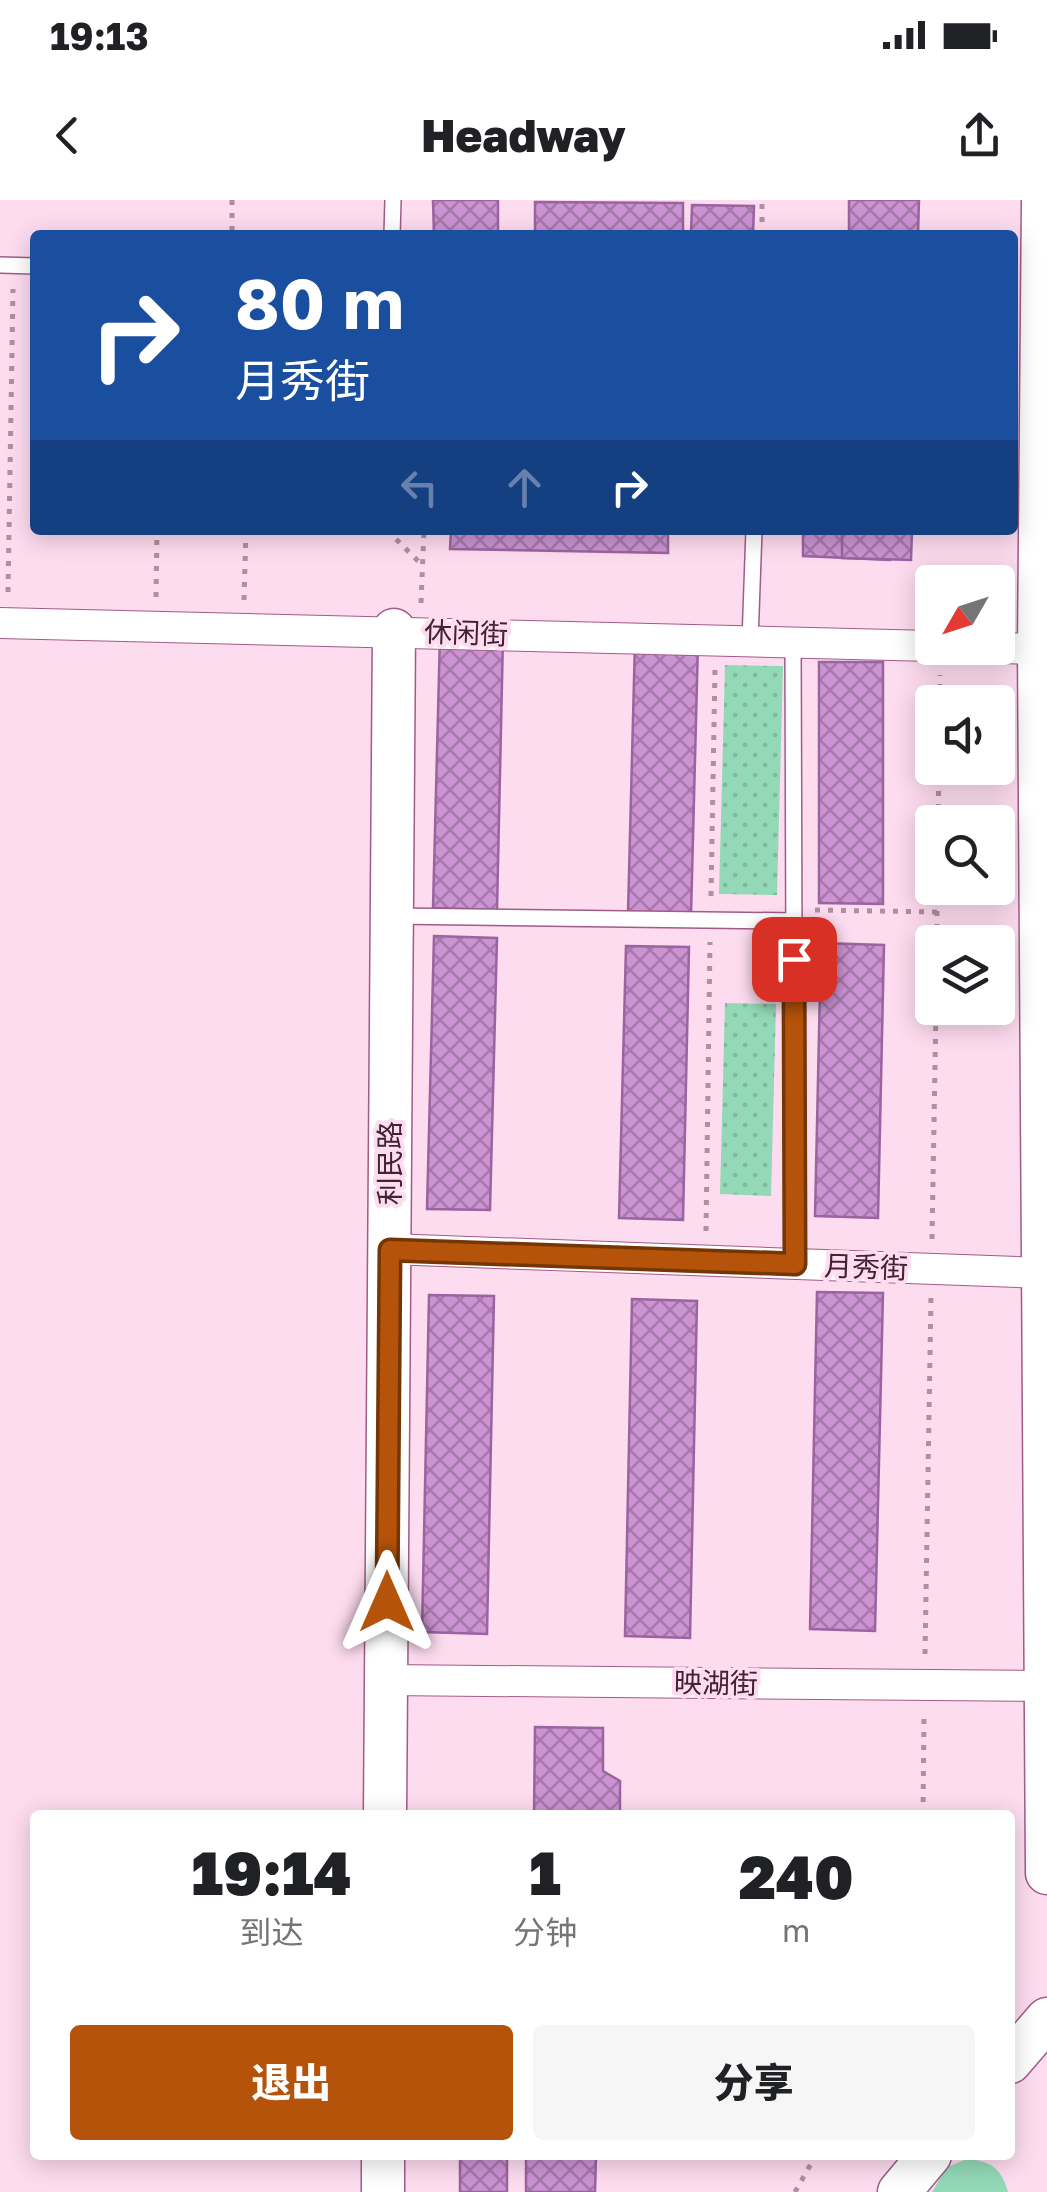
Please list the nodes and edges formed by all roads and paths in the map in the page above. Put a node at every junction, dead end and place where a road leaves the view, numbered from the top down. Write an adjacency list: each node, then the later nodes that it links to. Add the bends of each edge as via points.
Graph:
1 (232, 200): 5 (path)
2 (393, 200): 6 (lane)
3 (762, 200): 7 (path)
4 (1042, 200): 9 (main road)
5 (232, 230)
6 (392, 230)
7 (762, 230)
8 (6, 265): 16 (path)
9 (1044, 273): 24 (main road)
10 (158, 535): 17 (path)
11 (246, 535): 18 (path)
12 (393, 535): 15 (path)
13 (424, 535): 15 (path)
14 (754, 535): 21 (lane)
15 (422, 565): 19 (path)
16 (4, 624): 17 (street, 休闲街)
17 (156, 626): 18 (street, 休闲街)
18 (243, 628): 19 (street, 休闲街)
19 (407, 631): 20 (street, 休闲街); 29 (main road, 利民路)
20 (715, 640): 21 (street, 休闲街); 30 (path)
21 (750, 641): 22 (street, 休闲街)
22 (793, 642): 23 (street, 休闲街); 28 (lane)
23 (915, 646)
24 (1018, 648): 25 (main road)
25 (1043, 726): 37 (main road)
26 (937, 905): 27 (path)
27 (937, 912): 28 (path); 31 (path)
28 (794, 915): 30 (lane); 35 (lane)
29 (392, 916): 30 (lane); 33 (main road, 利民路)
30 (710, 920): 34 (path)
31 (937, 925)
32 (936, 1025): 36 (path)
33 (390, 1250): 34 (street, 月秀街); 38 (main road, 利民路)
34 (706, 1261): 35 (street, 月秀街)
35 (795, 1264): 36 (street, 月秀街)
36 (932, 1269): 37 (street, 月秀街); 39 (path)
37 (1043, 1273): 40 (main road)
38 (386, 1680): 39 (street, 映湖街); 41 (main road, 利民路)
39 (924, 1685): 40 (street, 映湖街); 42 (path)
40 (1046, 1686): 43 (main road)
41 (385, 1810)
42 (923, 1810)
43 (1047, 1873)
44 (1047, 2019): 45 (main road)
45 (1015, 2056)
46 (383, 2160): 49 (main road)
47 (813, 2160): 50 (path)
48 (926, 2160): 51 (main road)
49 (383, 2192)
50 (795, 2192)
51 (898, 2192)

